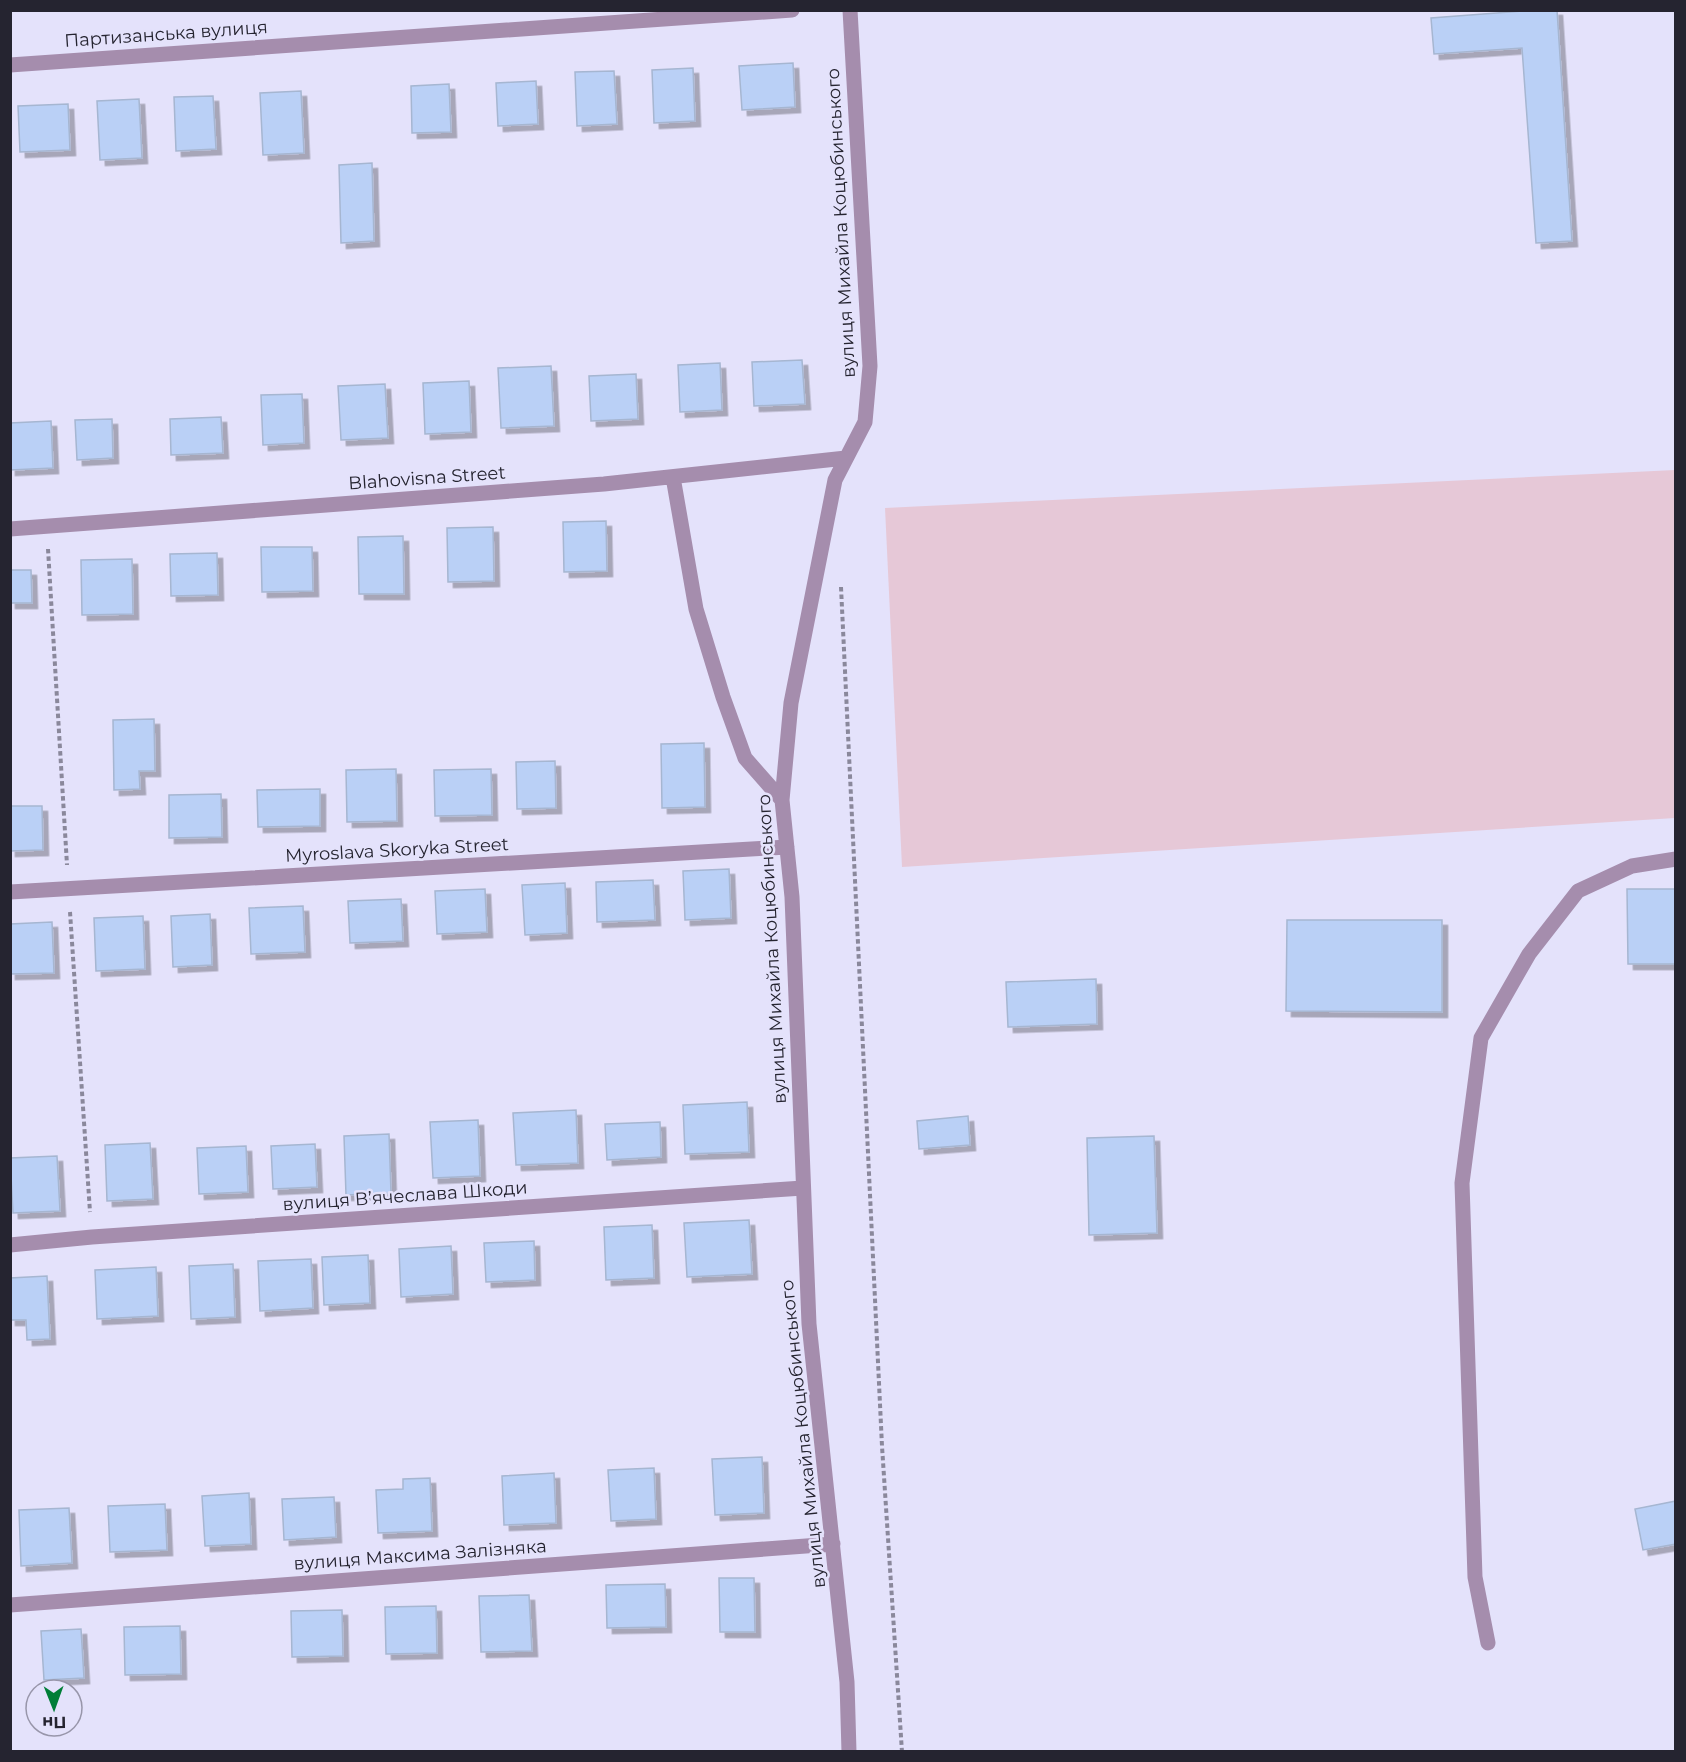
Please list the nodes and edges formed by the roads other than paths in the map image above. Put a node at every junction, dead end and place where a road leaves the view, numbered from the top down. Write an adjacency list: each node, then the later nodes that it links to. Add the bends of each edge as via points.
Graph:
1 (792, 10): 3 (street, Партизанська вулиця)
2 (850, 10): 4 (street, вулиця Михайла Коцюбинського, via 870,366 865,422)
3 (10, 65)
4 (846, 458): 5 (street, Blahovisna Street); 7 (street, вулиця Михайла Коцюбинського, via 835,480 791,703)
5 (673, 477): 6 (street, Blahovisna Street); 7 (street, via 696,609 723,696 745,758)
6 (10, 529)
7 (782, 801): 8 (street, вулиця Михайла Коцюбинського)
8 (787, 847): 10 (street, Myroslava Skoryka Street); 11 (street, вулиця Михайла Коцюбинського)
9 (1676, 860): 15 (street, via 1632,866 1578,891 1529,954 1482,1038 1462,1183 1474,1577)
10 (10, 892)
11 (803, 1188): 12 (street, вулиця Вʼячеслава Шкоди); 13 (street, вулиця Михайла Коцюбинського, via 809,1324)
12 (10, 1245)
13 (833, 1544): 14 (street, вулиця Максима Залізняка); 16 (street, вулиця Михайла Коцюбинського, via 847,1682)
14 (10, 1605)
15 (1488, 1644)
16 (849, 1752)

